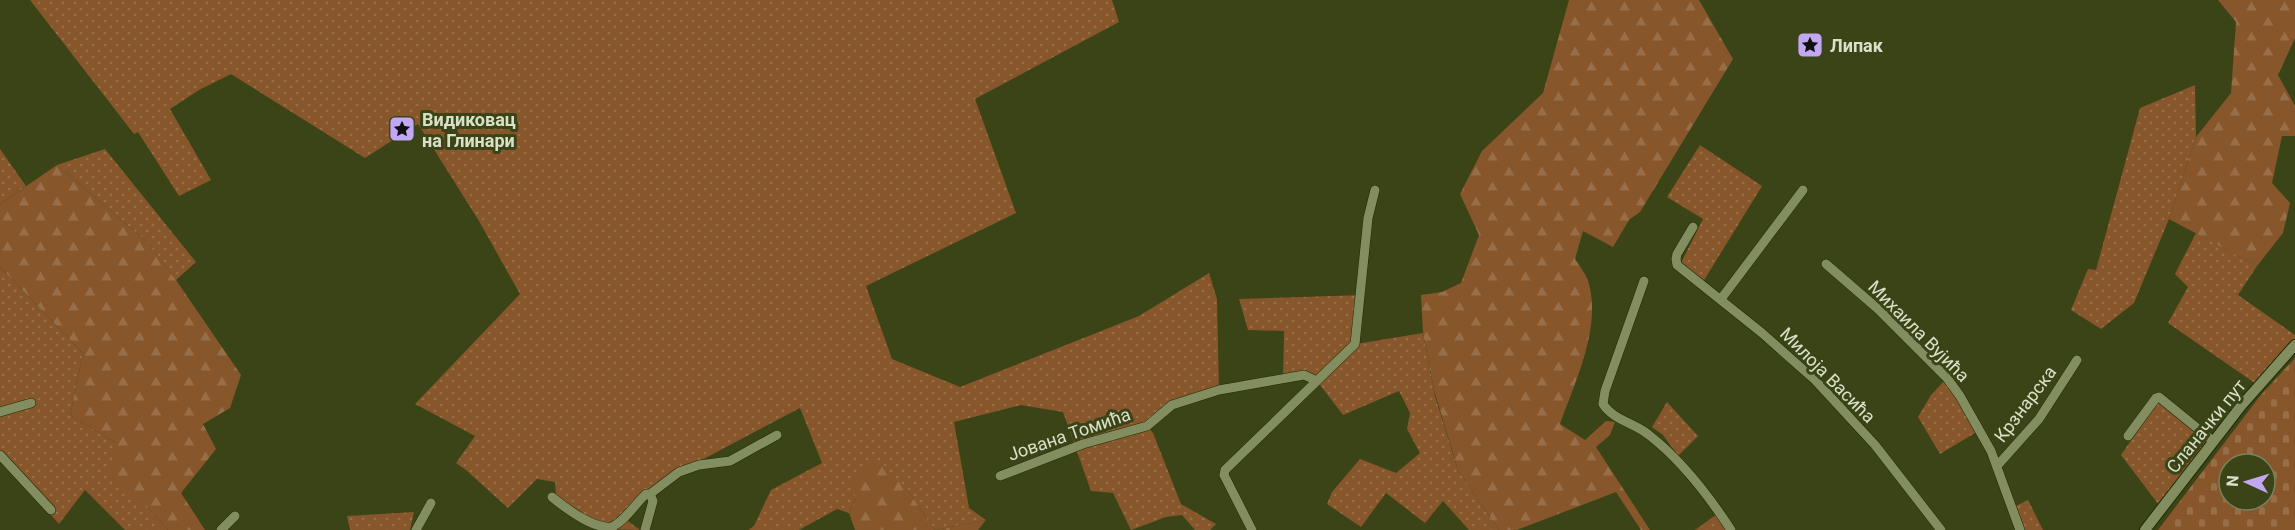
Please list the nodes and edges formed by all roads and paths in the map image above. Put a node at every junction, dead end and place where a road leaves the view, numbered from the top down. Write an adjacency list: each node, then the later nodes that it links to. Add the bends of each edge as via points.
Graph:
1 (1375, 190): 9 (street, via 1368,218 1355,344)
2 (1803, 190): 6 (street)
3 (1693, 227): 6 (street, Милоја Васића, via 1676,262)
4 (1826, 264): 16 (street, Михаила Вујића, via 1947,378 1985,437)
5 (1644, 281): 27 (street, via 1603,404 1647,433 1678,462)
6 (1721, 299): 28 (street, Милоја Васића, via 1822,387 1875,445)
7 (2295, 345): 14 (street, Сланачки пут)
8 (2077, 360): 16 (street, Крзнарска, via 2039,419)
9 (1317, 381): 17 (street, Јована Томића, via 1304,375 1219,390 1173,405 1147,426 1083,444); 26 (street, via 1225,470 1224,476)
10 (31, 403): 11 (street)
11 (0, 412)
12 (777, 435): 18 (street, via 730,461 679,472)
13 (2128, 436): 14 (street, via 2159,398)
14 (2213, 441): 30 (street, Сланачки пут)
15 (0, 455): 21 (street)
16 (1997, 466): 29 (street, Михаила Вујића)
17 (1000, 476)
18 (651, 494): 19 (street, via 644,495 611,527 601,528 572,514); 25 (street, via 653,501)
19 (552, 497)
20 (431, 502): 24 (street)
21 (51, 510)
22 (236, 516): 23 (street)
23 (221, 530)
24 (416, 530)
25 (645, 530)
26 (1252, 530)
27 (1731, 530)
28 (1941, 530)
29 (2020, 530)
30 (2145, 530)

